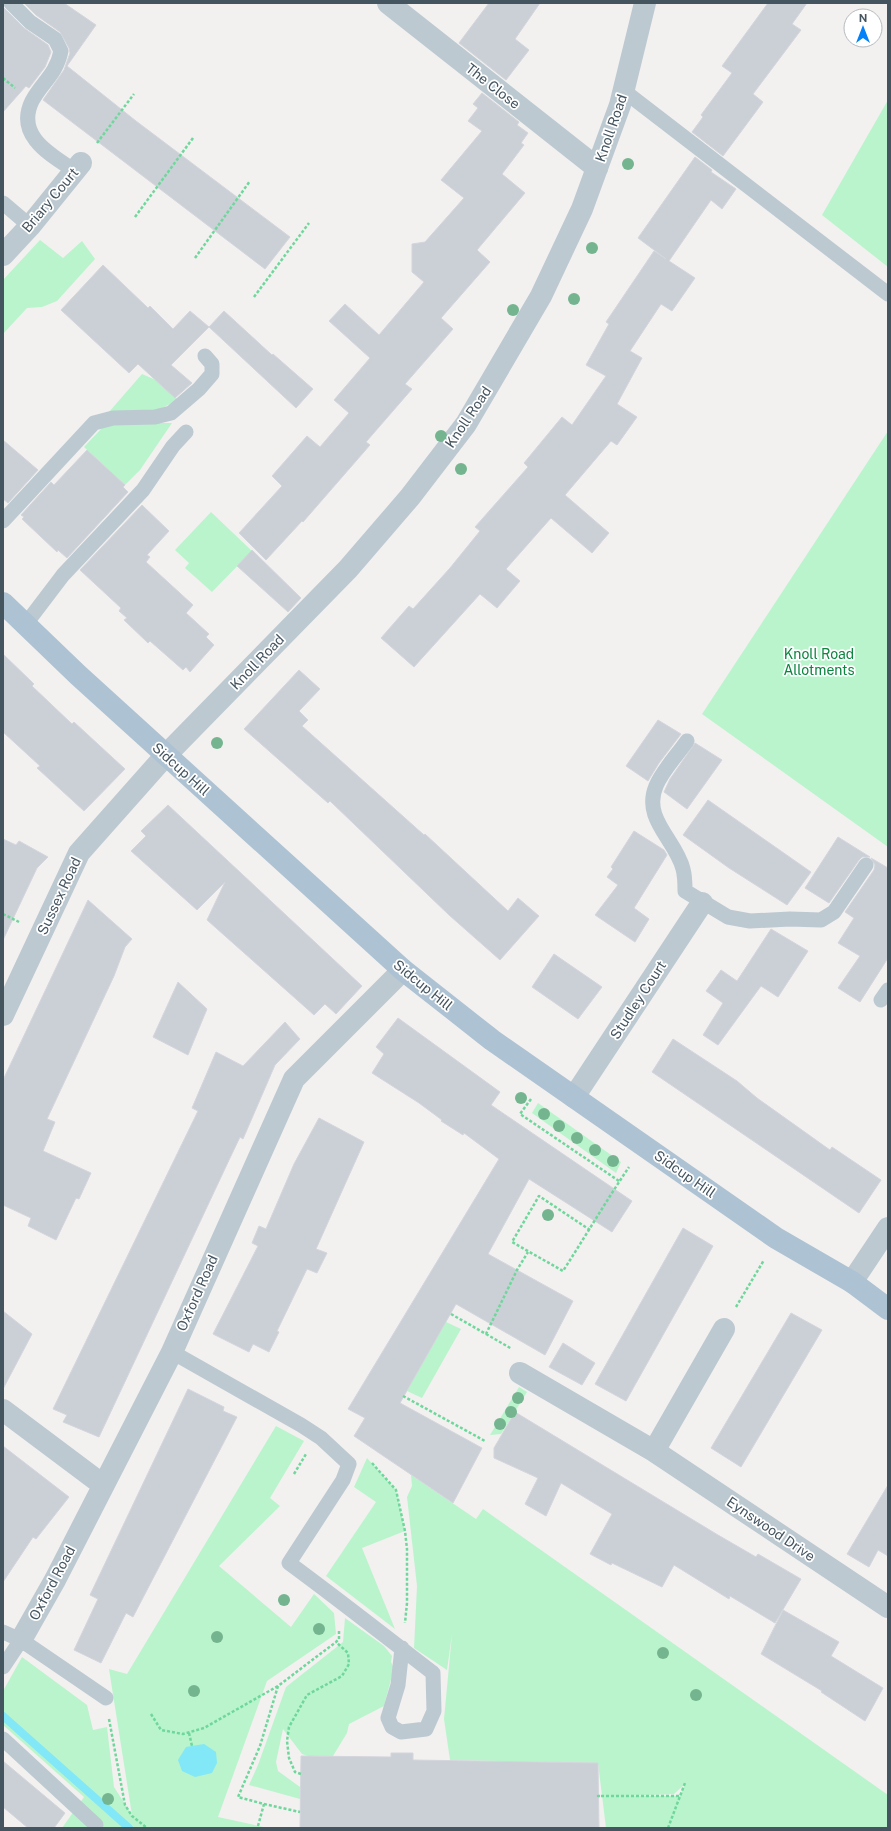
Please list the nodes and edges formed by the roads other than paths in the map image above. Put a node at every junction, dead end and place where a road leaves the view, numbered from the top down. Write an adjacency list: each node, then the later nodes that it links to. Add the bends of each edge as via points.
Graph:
1 (11, 3): 5 (lane, via 30,22 55,39 61,51 58,65 32,101 28,118 32,136 43,150)
2 (388, 3): 6 (street, The Close)
3 (645, 3): 4 (street, Knoll Road)
4 (624, 91): 6 (street, Knoll Road); 10 (lane)
5 (78, 167): 8 (street, Briary Court)
6 (597, 168): 17 (street, Knoll Road, via 582,209 550,279 466,424 410,497 348,569)
7 (3, 203): 8 (lane)
8 (30, 226): 9 (street, Briary Court)
9 (3, 255)
10 (888, 294)
11 (205, 356): 13 (lane, via 212,364 212,374 171,413 155,417 113,418 94,423)
12 (186, 432): 15 (lane, via 173,446 143,490 63,575)
13 (3, 521)
14 (3, 603): 15 (main road, Sidcup Hill)
15 (25, 625): 17 (main road, Sidcup Hill)
16 (687, 741): 19 (lane, via 656,786 651,802 655,820 671,842 684,869 685,891)
17 (166, 755): 20 (main road, Sidcup Hill); 21 (street, Sussex Road, via 79,853)
18 (866, 865): 19 (lane, via 834,912 821,920 750,921 728,917)
19 (702, 902): 22 (street, Studley Court)
20 (403, 970): 22 (main road, Sidcup Hill, via 492,1040); 27 (street, Oxford Road, via 294,1079)
21 (3, 1015)
22 (574, 1097): 24 (main road, Sidcup Hill, via 776,1238)
23 (888, 1228): 24 (street)
24 (852, 1282): 25 (main road, Sidcup Hill)
25 (888, 1308)
26 (724, 1329): 30 (street)
27 (172, 1352): 31 (street, Oxford Road); 34 (lane, via 301,1425 321,1438 349,1464 344,1480 289,1563)
28 (520, 1373): 30 (street, Eynswood Drive)
29 (3, 1410): 31 (street)
30 (654, 1450): 32 (street, Eynswood Drive)
31 (103, 1486): 33 (street, Oxford Road, via 56,1580)
32 (888, 1606)
33 (12, 1636): 35 (lane); 36 (lane)
34 (402, 1648): 34 (lane, via 398,1685 388,1718 392,1727 401,1732 426,1729 434,1711 434,1673)
35 (3, 1667)
36 (106, 1698)
37 (3, 1739): 38 (lane)
38 (96, 1825)

